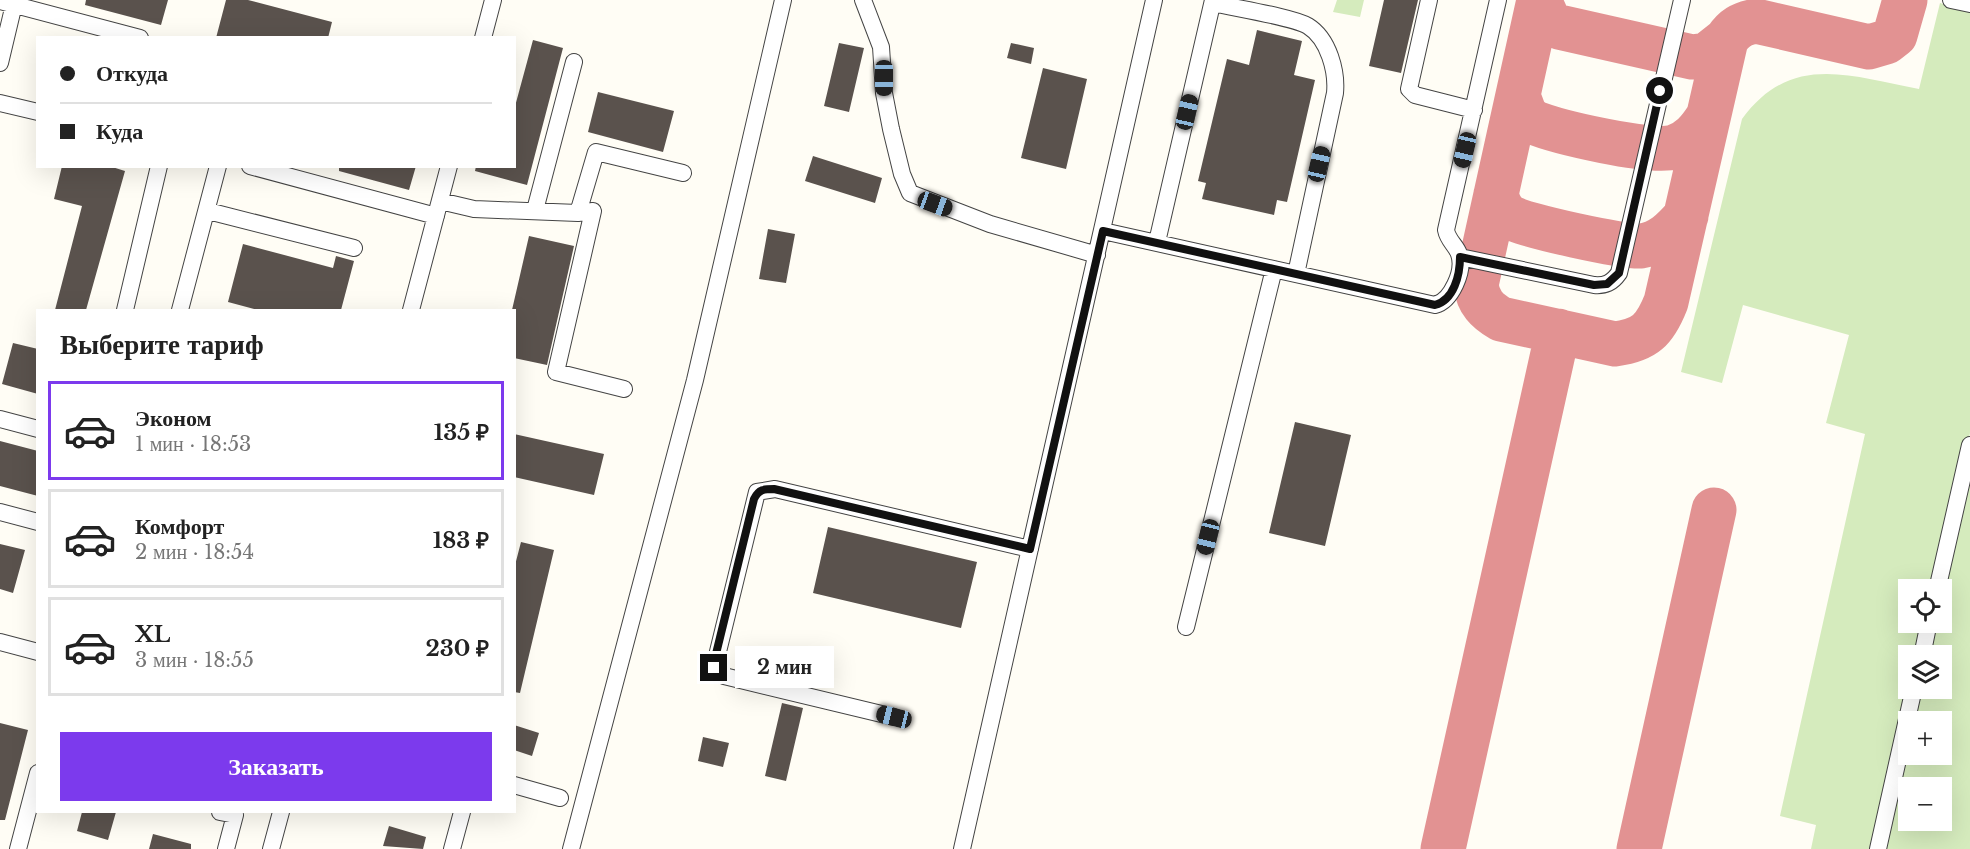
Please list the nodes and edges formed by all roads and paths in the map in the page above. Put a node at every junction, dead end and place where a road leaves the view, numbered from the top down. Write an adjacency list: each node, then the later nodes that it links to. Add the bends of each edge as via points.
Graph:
1 (493, 0): 13 (lane)
2 (783, 0): 61 (lane, via 695,380)
3 (863, 0): 31 (lane, via 881,47 891,129 910,193 990,224)
4 (1154, 0): 28 (lane)
5 (1429, 0): 17 (lane, via 1409,89 1415,95)
6 (1498, 0): 17 (lane)
7 (1682, 0): 32 (lane, via 1615,279 1594,285)
8 (1951, 0): 11 (lane)
9 (1213, 1): 29 (lane); 34 (lane, via 1309,26 1335,68 1335,93)
10 (10, 2): 12 (lane); 15 (lane)
11 (1970, 4)
12 (133, 36)
13 (484, 36)
14 (574, 62): 25 (lane)
15 (0, 63)
16 (0, 103): 18 (lane)
17 (1474, 110): 32 (lane, via 1446,230)
18 (36, 112)
19 (159, 168): 35 (lane)
20 (219, 168): 26 (lane)
21 (259, 168): 24 (lane)
22 (448, 168): 24 (lane)
23 (683, 173): 27 (lane, via 596,152)
24 (438, 209): 25 (lane); 37 (lane)
25 (535, 210): 27 (lane)
26 (208, 211): 30 (lane); 36 (lane)
27 (578, 213): 38 (lane, via 593,211 556,372)
28 (1103, 231): 29 (lane); 31 (lane)
29 (1156, 242): 33 (lane)
30 (354, 248)
31 (1097, 255): 44 (lane)
32 (1460, 257): 34 (lane, via 1452,292 1443,303 1435,305)
33 (1274, 269): 34 (lane); 46 (lane)
34 (1296, 274)
35 (125, 309)
36 (180, 309)
37 (411, 309)
38 (624, 389)
39 (0, 419): 40 (lane)
40 (36, 428)
41 (1970, 445): 45 (lane)
42 (0, 512): 43 (lane)
43 (36, 521)
44 (1030, 549): 50 (lane, via 774,489 758,492 714,668 724,676); 62 (lane)
45 (1940, 579)
46 (1186, 627)
47 (0, 642): 48 (lane)
48 (36, 651)
49 (1912, 699): 63 (lane)
50 (894, 717)
51 (36, 781): 57 (lane)
52 (516, 786): 53 (lane)
53 (560, 798)
54 (225, 813): 58 (lane, via 235,815)
55 (281, 813): 59 (lane)
56 (462, 813): 60 (lane)
57 (18, 849)
58 (226, 849)
59 (271, 849)
60 (452, 849)
61 (571, 849)
62 (962, 849)
63 (1878, 849)

